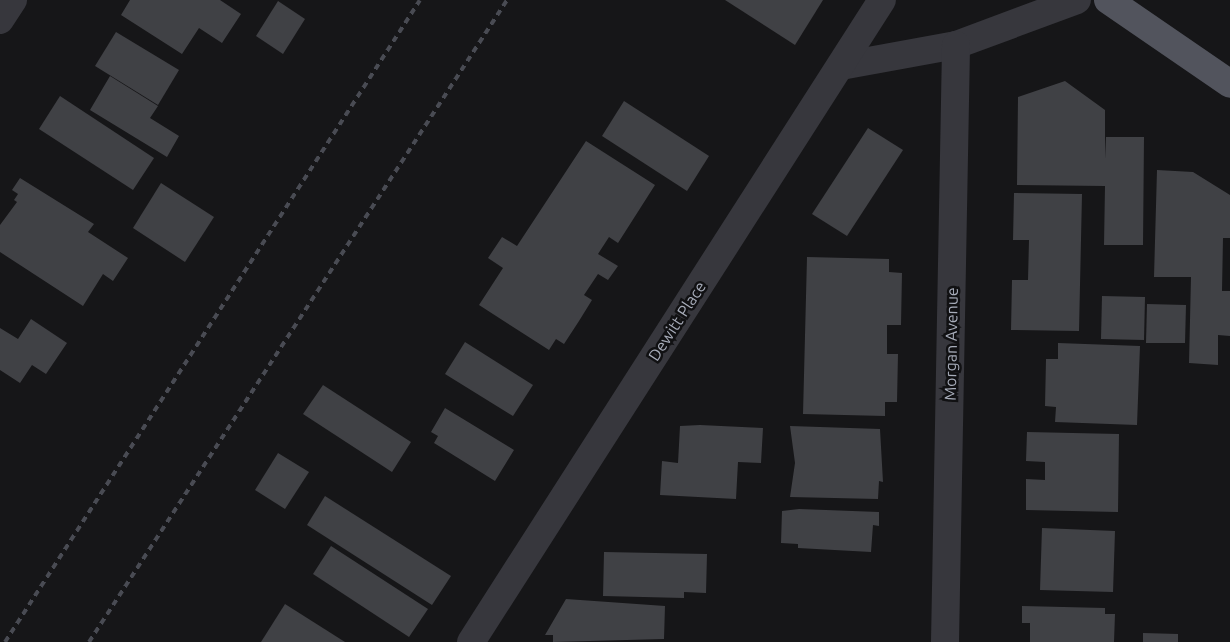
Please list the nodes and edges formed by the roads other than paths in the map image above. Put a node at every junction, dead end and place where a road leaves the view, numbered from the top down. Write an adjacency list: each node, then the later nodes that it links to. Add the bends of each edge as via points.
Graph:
1 (12, 0): 5 (street)
2 (882, 0): 7 (street, Dewitt Place)
3 (1077, 0): 6 (street)
4 (1108, 0): 8 (main road)
5 (0, 20)
6 (956, 45): 7 (street); 10 (street, Morgan Avenue)
7 (841, 66): 9 (street, Dewitt Place)
8 (1230, 84)
9 (479, 635)
10 (945, 642)

